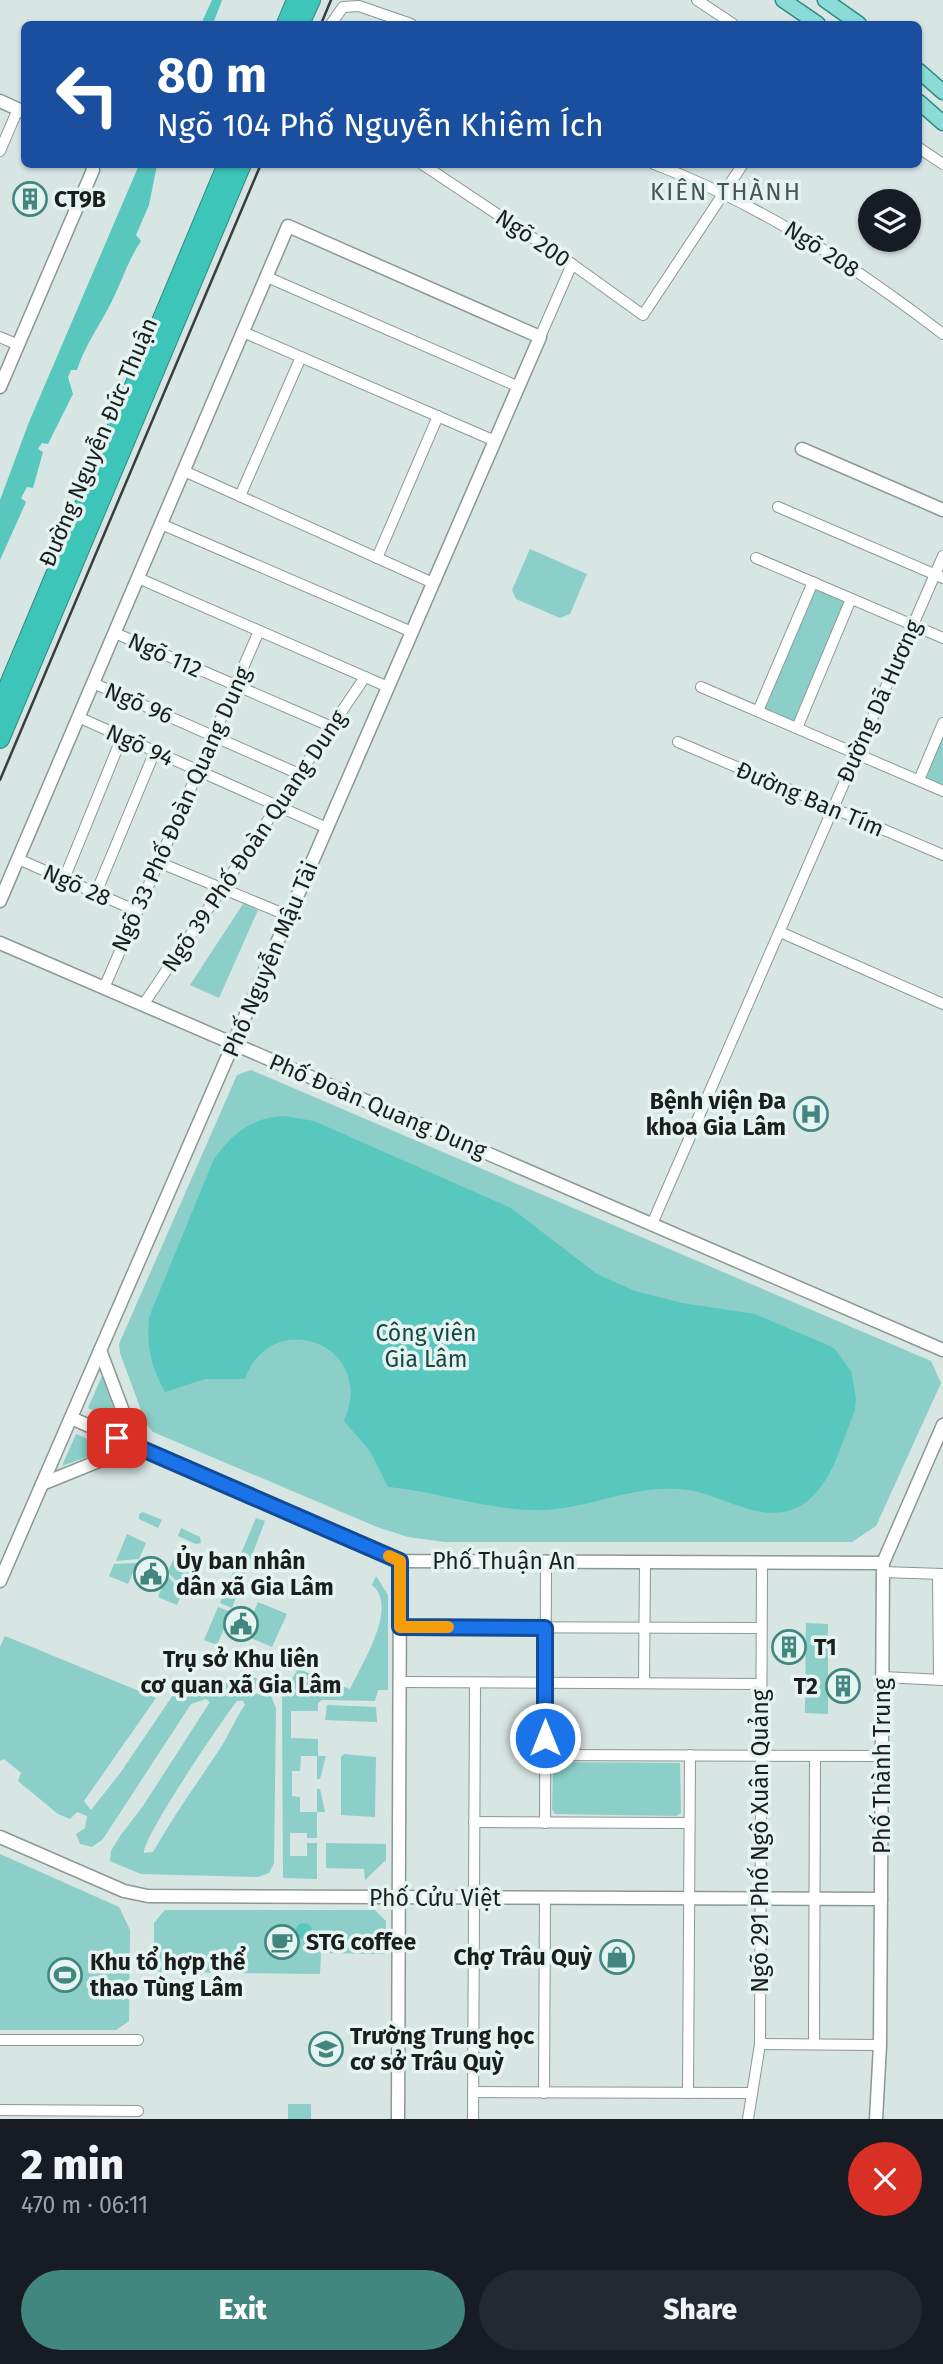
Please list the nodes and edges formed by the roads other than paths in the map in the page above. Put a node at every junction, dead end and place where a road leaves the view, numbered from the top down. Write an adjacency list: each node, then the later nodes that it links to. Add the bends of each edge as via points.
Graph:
1 (296, 0): 7 (highway)
2 (311, 0): 8 (highway)
3 (697, 0): 11 (street)
4 (783, 0): 12 (main road)
5 (825, 0): 13 (main road)
6 (360, 3): 9 (street, via 343,7); 10 (street)
7 (287, 21)
8 (301, 21)
9 (333, 21)
10 (404, 21)
11 (728, 21)
12 (814, 21)
13 (855, 21)
14 (922, 74): 15 (main road)
15 (943, 92)
16 (0, 102): 18 (street)
17 (922, 105): 19 (main road)
18 (21, 110): 21 (street)
19 (943, 123)
20 (922, 150): 22 (street)
21 (0, 151)
22 (943, 164)
23 (93, 168): 36 (street)
24 (226, 168): 66 (highway, Đường Nguyễn Đức Thuận)
25 (240, 168): 72 (highway, Đường Nguyễn Đức Thuận)
26 (428, 168): 30 (street, Ngõ 200)
27 (663, 168): 29 (street, Ngõ 208)
28 (740, 168): 29 (street)
29 (724, 194): 30 (street, Ngõ 200, via 643,315); 33 (street, Ngõ 208, via 817,244)
30 (572, 264): 35 (street)
31 (267, 277): 32 (street); 35 (street, via 288,226); 39 (street)
32 (243, 332): 37 (street); 43 (street)
33 (943, 334)
34 (0, 337): 36 (street)
35 (540, 337): 39 (street, Phố Nguyễn Mậu Tài)
36 (18, 345): 38 (street)
37 (301, 357): 40 (street); 44 (street)
38 (0, 387)
39 (519, 387): 41 (street, Phố Nguyễn Mậu Tài)
40 (438, 416): 41 (street); 49 (street)
41 (495, 441): 54 (street, Phố Nguyễn Mậu Tài)
42 (802, 449): 46 (street)
43 (184, 471): 44 (street); 47 (street)
44 (240, 496): 49 (street)
45 (778, 507): 51 (street)
46 (943, 510)
47 (161, 524): 52 (street); 58 (street)
48 (943, 556): 51 (street, Đường Dã Hương)
49 (376, 558): 54 (street)
50 (756, 558): 53 (street)
51 (939, 576): 56 (street, Đường Dã Hương)
52 (138, 578): 57 (street); 59 (street)
53 (813, 582): 55 (street); 67 (street)
54 (433, 583): 58 (street, Phố Nguyễn Mậu Tài)
55 (851, 599): 56 (street); 71 (street)
56 (913, 625): 60 (street); 77 (street, Đường Dã Hương)
57 (259, 631): 61 (street); 63 (street, Ngõ 33 Phố Đoàn Quang Dung)
58 (412, 632): 64 (street, Phố Nguyễn Mậu Tài)
59 (115, 633): 62 (street); 63 (street, Ngõ 112)
60 (943, 638)
61 (366, 677): 64 (street); 70 (street, Ngõ 39 Phố Đoàn Quang Dung)
62 (93, 683): 68 (street); 73 (street, Ngõ 96)
63 (235, 686): 70 (street, Ngõ 112); 73 (street, Ngõ 33 Phố Đoàn Quang Dung)
64 (388, 687): 84 (street, Phố Nguyễn Mậu Tài)
65 (701, 687): 67 (street)
66 (0, 706)
67 (758, 711): 71 (street)
68 (78, 718): 74 (street, Ngõ 94); 86 (street)
69 (943, 723): 80 (street)
70 (332, 727): 79 (street, Ngõ 39 Phố Đoàn Quang Dung)
71 (797, 728): 77 (street)
72 (1, 735)
73 (214, 735): 78 (street, Ngõ 33 Phố Đoàn Quang Dung); 79 (street, Ngõ 96)
74 (122, 737): 76 (street, Ngõ 94); 88 (street)
75 (678, 742): 83 (street, Đường Ban Tím)
76 (155, 751): 78 (street, Ngõ 94); 90 (street)
77 (856, 754): 80 (street); 83 (street, Đường Dã Hương)
78 (198, 771): 82 (street, Ngõ 94); 87 (street, Ngõ 33 Phố Đoàn Quang Dung)
79 (299, 774): 82 (street, Ngõ 39 Phố Đoàn Quang Dung)
80 (919, 780): 81 (street)
81 (943, 791)
82 (278, 806): 84 (street, Ngõ 94); 89 (street, Ngõ 39 Phố Đoàn Quang Dung)
83 (832, 808): 85 (street, Đường Ban Tím); 94 (street, Đường Dã Hương)
84 (327, 828): 93 (street, Phố Nguyễn Mậu Tài)
85 (943, 855)
86 (18, 859): 88 (street, Ngõ 28); 91 (street)
87 (158, 862): 89 (street); 92 (street, Ngõ 33 Phố Đoàn Quang Dung)
88 (64, 879): 90 (street, Ngõ 28)
89 (222, 888): 93 (street); 98 (street, Ngõ 39 Phố Đoàn Quang Dung)
90 (96, 893): 92 (street, Ngõ 28)
91 (0, 901)
92 (137, 911): 96 (street, Ngõ 33 Phố Đoàn Quang Dung)
93 (289, 916): 99 (street, Phố Nguyễn Mậu Tài)
94 (780, 932): 97 (street); 100 (street, Đường Dã Hương)
95 (0, 943): 96 (street, Phố Đoàn Quang Dung)
96 (104, 988): 98 (street, Phố Đoàn Quang Dung)
97 (943, 1004)
98 (143, 1005): 99 (street, Phố Đoàn Quang Dung)
99 (233, 1044): 100 (street, Phố Đoàn Quang Dung); 101 (street, Phố Nguyễn Mậu Tài)
100 (652, 1224): 102 (street, Phố Đoàn Quang Dung)
101 (100, 1350): 103 (street, Phố Nguyễn Mậu Tài); 105 (street)
102 (943, 1350)
103 (71, 1418): 105 (street, Phố Thuận An); 106 (street, Phố Nguyễn Mậu Tài)
104 (943, 1425): 111 (street, Phố Thành Trung)
105 (136, 1446): 106 (street); 107 (street, Phố Thuận An)
106 (42, 1484): 113 (street, Phố Nguyễn Mậu Tài)
107 (400, 1561): 108 (street, Phố Thuận An); 114 (street)
108 (546, 1561): 109 (street, Phố Thuận An); 115 (street)
109 (645, 1562): 110 (street, Phố Thuận An); 116 (street)
110 (762, 1562): 111 (street, Phố Thuận An); 117 (street, Ngõ 291 Phố Ngô Xuân Quảng)
111 (883, 1568): 112 (street); 118 (street, Phố Thành Trung)
112 (940, 1574): 119 (street)
113 (0, 1581)
114 (400, 1627): 115 (street); 120 (street)
115 (545, 1628): 116 (street); 122 (street)
116 (644, 1628): 117 (street); 123 (street)
117 (761, 1629): 124 (street, Ngõ 291 Phố Ngô Xuân Quảng)
118 (883, 1677): 119 (street); 129 (street, Phố Thành Trung)
119 (941, 1680)
120 (400, 1682): 121 (street); 134 (street)
121 (474, 1683): 122 (street); 130 (street)
122 (545, 1683): 123 (street); 125 (street)
123 (644, 1683): 124 (street)
124 (761, 1684): 127 (street, Ngõ 291 Phố Ngô Xuân Quảng)
125 (545, 1755): 126 (street); 131 (street)
126 (690, 1755): 127 (street); 132 (street)
127 (761, 1756): 128 (street); 138 (street, Ngõ 291 Phố Ngô Xuân Quảng)
128 (815, 1756): 129 (street); 139 (street)
129 (882, 1756): 140 (street, Phố Thành Trung)
130 (474, 1822): 131 (street); 135 (street)
131 (545, 1823): 132 (street)
132 (689, 1823): 137 (street)
133 (0, 1837): 134 (street, Phố Cửu Việt, via 140,1895)
134 (399, 1897): 135 (street, Phố Cửu Việt); 153 (street)
135 (474, 1898): 136 (street, Phố Cửu Việt); 146 (street)
136 (545, 1898): 137 (street, Phố Cửu Việt); 147 (street)
137 (689, 1899): 138 (street, Phố Cửu Việt); 148 (street)
138 (760, 1899): 139 (street, Phố Cửu Việt); 143 (street, Ngõ 291 Phố Ngô Xuân Quảng)
139 (815, 1899): 140 (street, Phố Cửu Việt); 144 (street)
140 (881, 1899): 145 (street, Phố Thành Trung)
141 (0, 2040): 142 (street)
142 (138, 2040)
143 (760, 2044): 144 (street); 149 (street, Ngõ 291 Phố Ngô Xuân Quảng)
144 (814, 2044): 145 (street)
145 (880, 2045): 156 (street, Phố Thành Trung)
146 (473, 2092): 147 (street); 154 (street)
147 (544, 2092): 148 (street)
148 (688, 2093): 149 (street)
149 (752, 2094): 155 (street, Ngõ 291 Phố Ngô Xuân Quảng)
150 (0, 2110): 152 (street)
151 (138, 2111): 152 (street)
152 (65, 2115)
153 (398, 2119)
154 (473, 2119)
155 (748, 2119)
156 (876, 2119)

